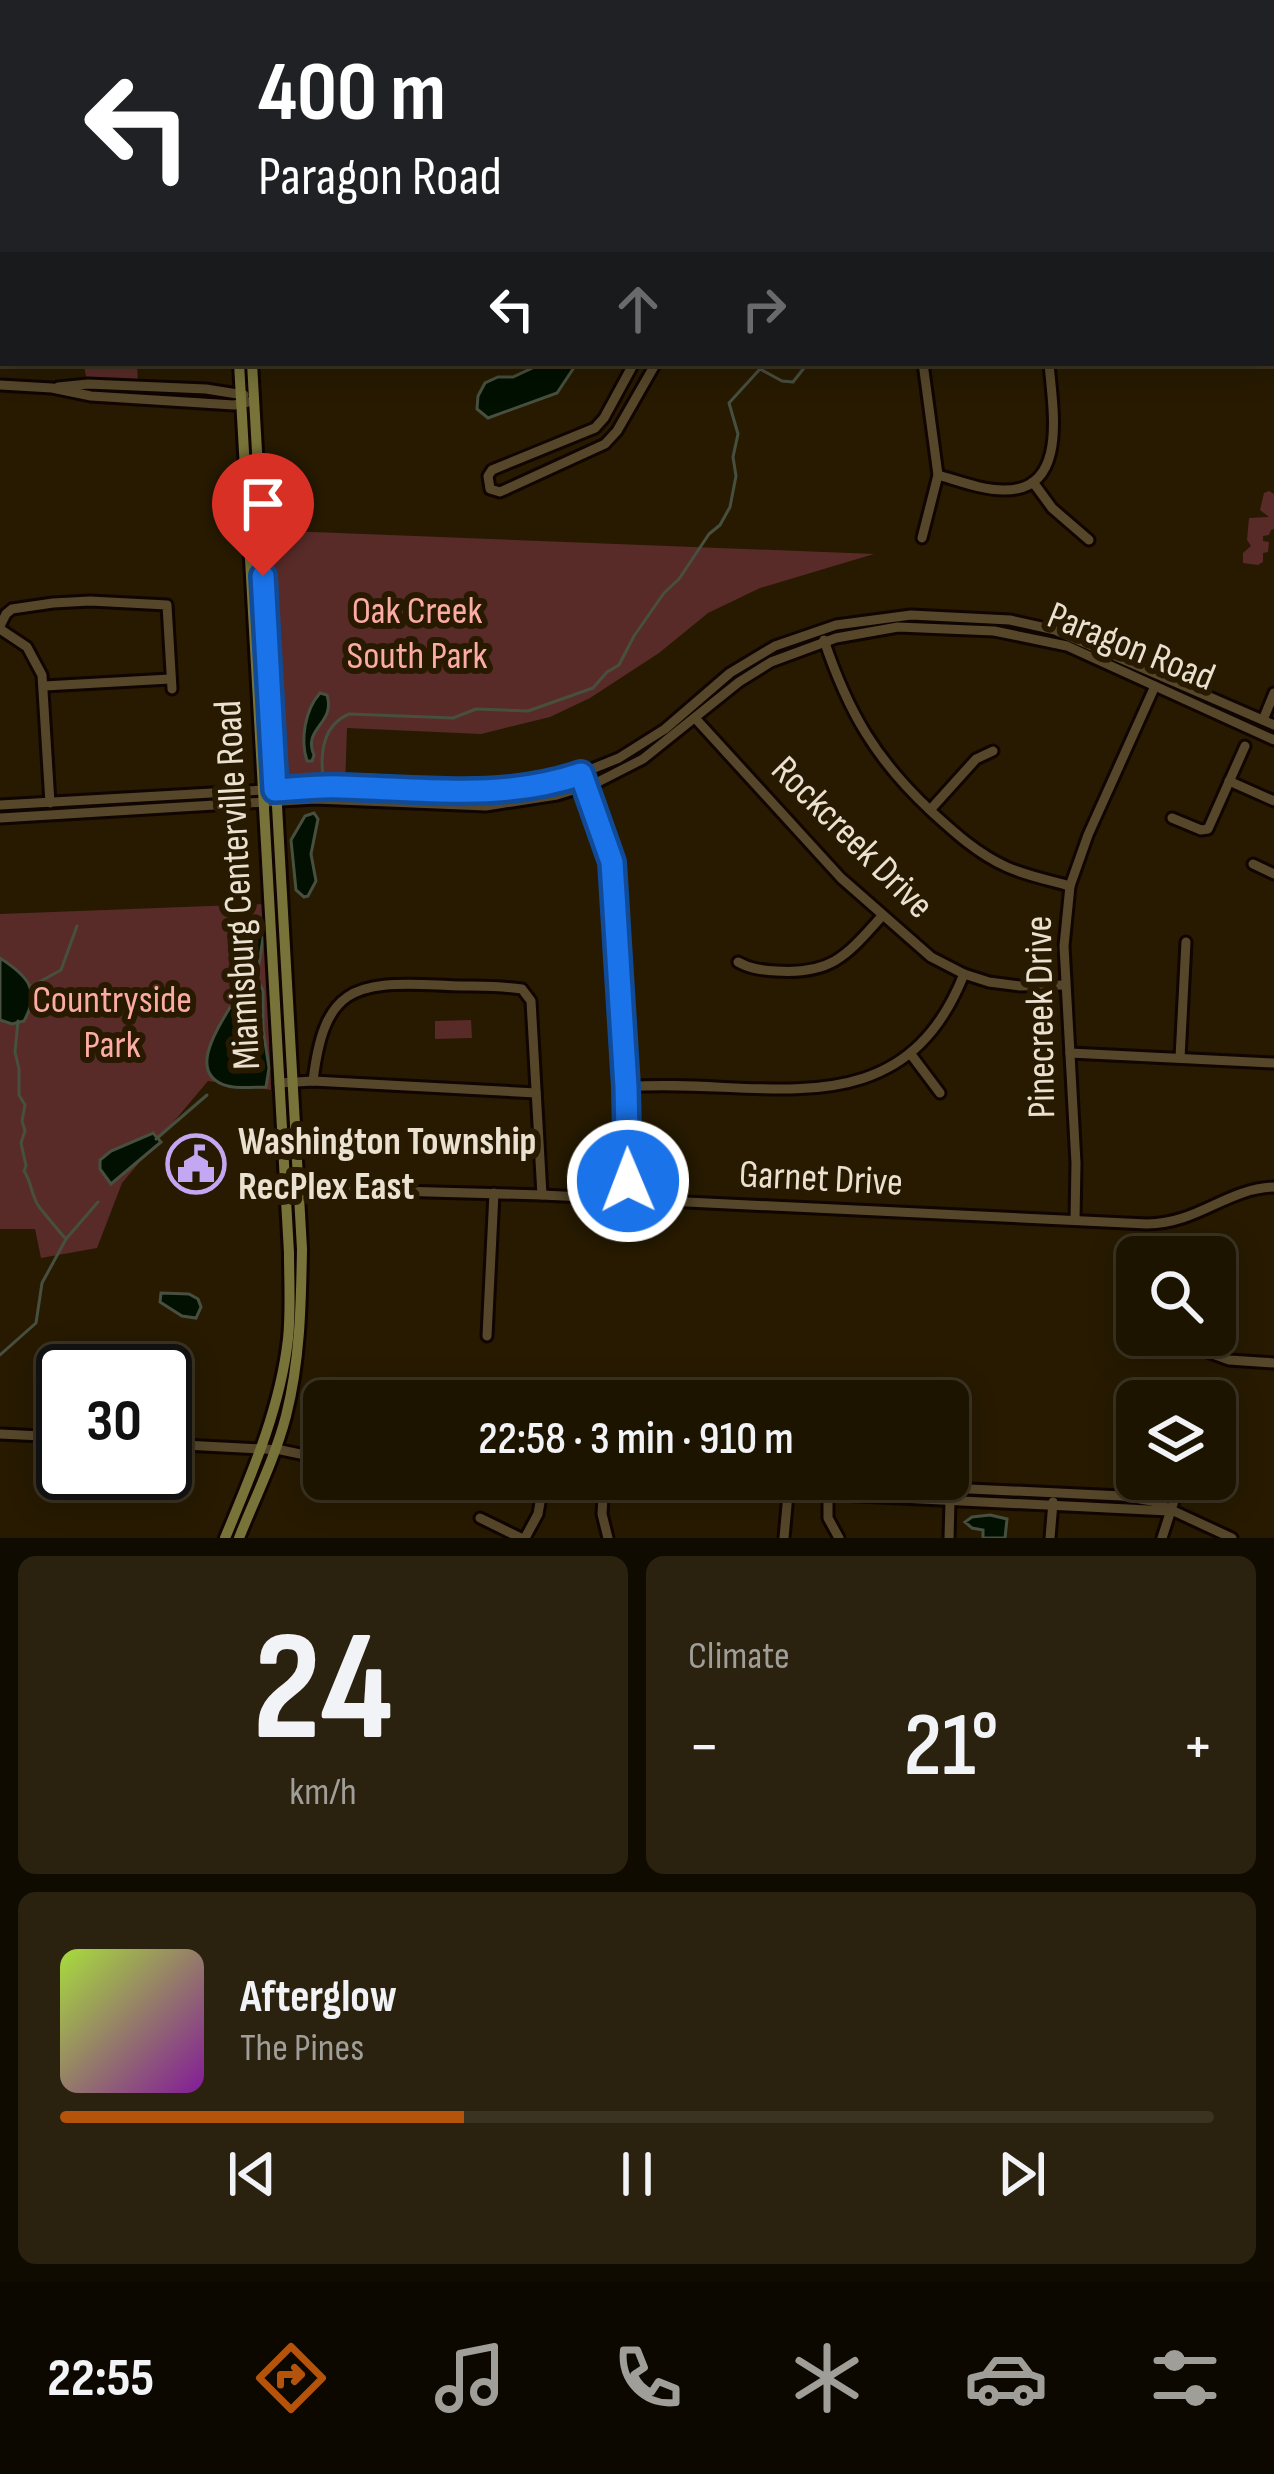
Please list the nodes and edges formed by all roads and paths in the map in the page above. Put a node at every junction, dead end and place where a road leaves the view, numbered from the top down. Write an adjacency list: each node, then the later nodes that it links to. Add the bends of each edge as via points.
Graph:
1 (239, 366): 8 (main road, Miamisburg Centerville Road)
2 (251, 366): 8 (main road, Miamisburg Centerville Road)
3 (632, 366): 4 (street, via 595,428 492,470 490,489 500,492 605,444)
4 (654, 366)
5 (923, 366): 9 (street)
6 (1049, 366): 10 (street, via 1052,451)
7 (0, 385): 8 (street, via 88,384)
8 (245, 400): 28 (main road, Miamisburg Centerville Road)
9 (938, 475): 10 (street, via 998,490); 11 (street)
10 (1033, 482): 12 (street)
11 (922, 538)
12 (1089, 541)
13 (0, 627): 16 (street, via 27,647); 16 (street, via 12,609 53,603 167,605 171,684)
14 (821, 629): 15 (street); 19 (street, Paragon Road, via 756,656); 21 (street, Paragon Road, via 911,614 1031,624)
15 (825, 642): 17 (street, Paragon Road, via 898,627 1006,632 1067,646); 20 (street, Paragon Road, via 755,671); 32 (street, via 866,737)
16 (44, 686): 29 (street)
17 (1155, 686): 22 (street, Paragon Road); 38 (street, Pinecreek Drive)
18 (1274, 693): 21 (street)
19 (689, 708): 20 (street, Rockcreek Drive); 25 (street, Paragon Road, via 619,758)
20 (696, 719): 27 (street, Paragon Road, via 644,759); 39 (street, Rockcreek Drive)
21 (1268, 723)
22 (1274, 740)
23 (1245, 746): 26 (street)
24 (993, 751): 32 (street)
25 (581, 774): 27 (street); 28 (street, Paragon Road, via 475,793 336,787)
26 (1229, 781): 30 (street); 35 (street, via 1208,829)
27 (587, 786): 28 (street, Paragon Road, via 486,806); 50 (street, via 612,862)
28 (269, 796): 29 (street, Paragon Road); 33 (street, Paragon Road); 49 (main road, Miamisburg Centerville Road)
29 (50, 801): 31 (street, Paragon Road); 33 (street)
30 (1274, 801)
31 (0, 805)
32 (930, 810): 38 (street, via 992,860)
33 (51, 814): 34 (street, Paragon Road)
34 (0, 818)
35 (1172, 818)
36 (1253, 864): 37 (street)
37 (1274, 874)
38 (1070, 886): 43 (street, Pinecreek Drive)
39 (882, 916): 41 (street, via 824,968); 42 (street, Rockcreek Drive)
40 (1186, 942): 46 (street)
41 (738, 962)
42 (964, 974): 43 (street, Rockcreek Drive, via 1005,985); 44 (street, via 941,1019)
43 (1065, 986): 45 (street, Pinecreek Drive)
44 (910, 1053): 50 (street, via 831,1088); 52 (street)
45 (1070, 1053): 46 (street); 58 (street, Pinecreek Drive)
46 (1180, 1058): 47 (street)
47 (1274, 1063)
48 (313, 1081): 49 (street); 51 (street); 51 (street, via 328,1023 361,989 519,988 531,1001)
49 (286, 1082): 53 (main road, Miamisburg Centerville Road)
50 (626, 1087): 57 (street)
51 (536, 1093): 56 (street)
52 (940, 1093)
53 (292, 1187): 55 (street, Garnet Drive); 65 (main road, Miamisburg Centerville Road, via 288,1336)
54 (1274, 1187): 58 (street, Garnet Drive, via 1173,1222)
55 (494, 1193): 56 (street, Garnet Drive); 59 (street)
56 (542, 1195): 57 (street, Garnet Drive)
57 (627, 1198): 58 (street, Garnet Drive)
58 (1076, 1220)
59 (487, 1336)
60 (1218, 1356): 61 (street)
61 (1274, 1363)
62 (0, 1433): 63 (street)
63 (36, 1435)
64 (192, 1446): 65 (street)
65 (268, 1450): 66 (street); 79 (main road, Miamisburg Centerville Road); 80 (main road, Miamisburg Centerville Road)
66 (303, 1456)
67 (969, 1492): 68 (street)
68 (1057, 1494): 76 (street); 77 (street, via 1122,1496)
69 (540, 1500): 81 (street)
70 (603, 1500): 82 (street)
71 (787, 1500): 83 (street)
72 (828, 1500): 84 (street)
73 (940, 1500): 75 (street)
74 (1173, 1500): 77 (street)
75 (950, 1501): 76 (street); 85 (street)
76 (1052, 1507): 77 (street); 86 (street)
77 (1169, 1511): 87 (street); 88 (street)
78 (480, 1518): 81 (street)
79 (225, 1538)
80 (239, 1538)
81 (523, 1538)
82 (608, 1538)
83 (784, 1538)
84 (839, 1538)
85 (949, 1538)
86 (1050, 1538)
87 (1162, 1538)
88 (1232, 1538)

